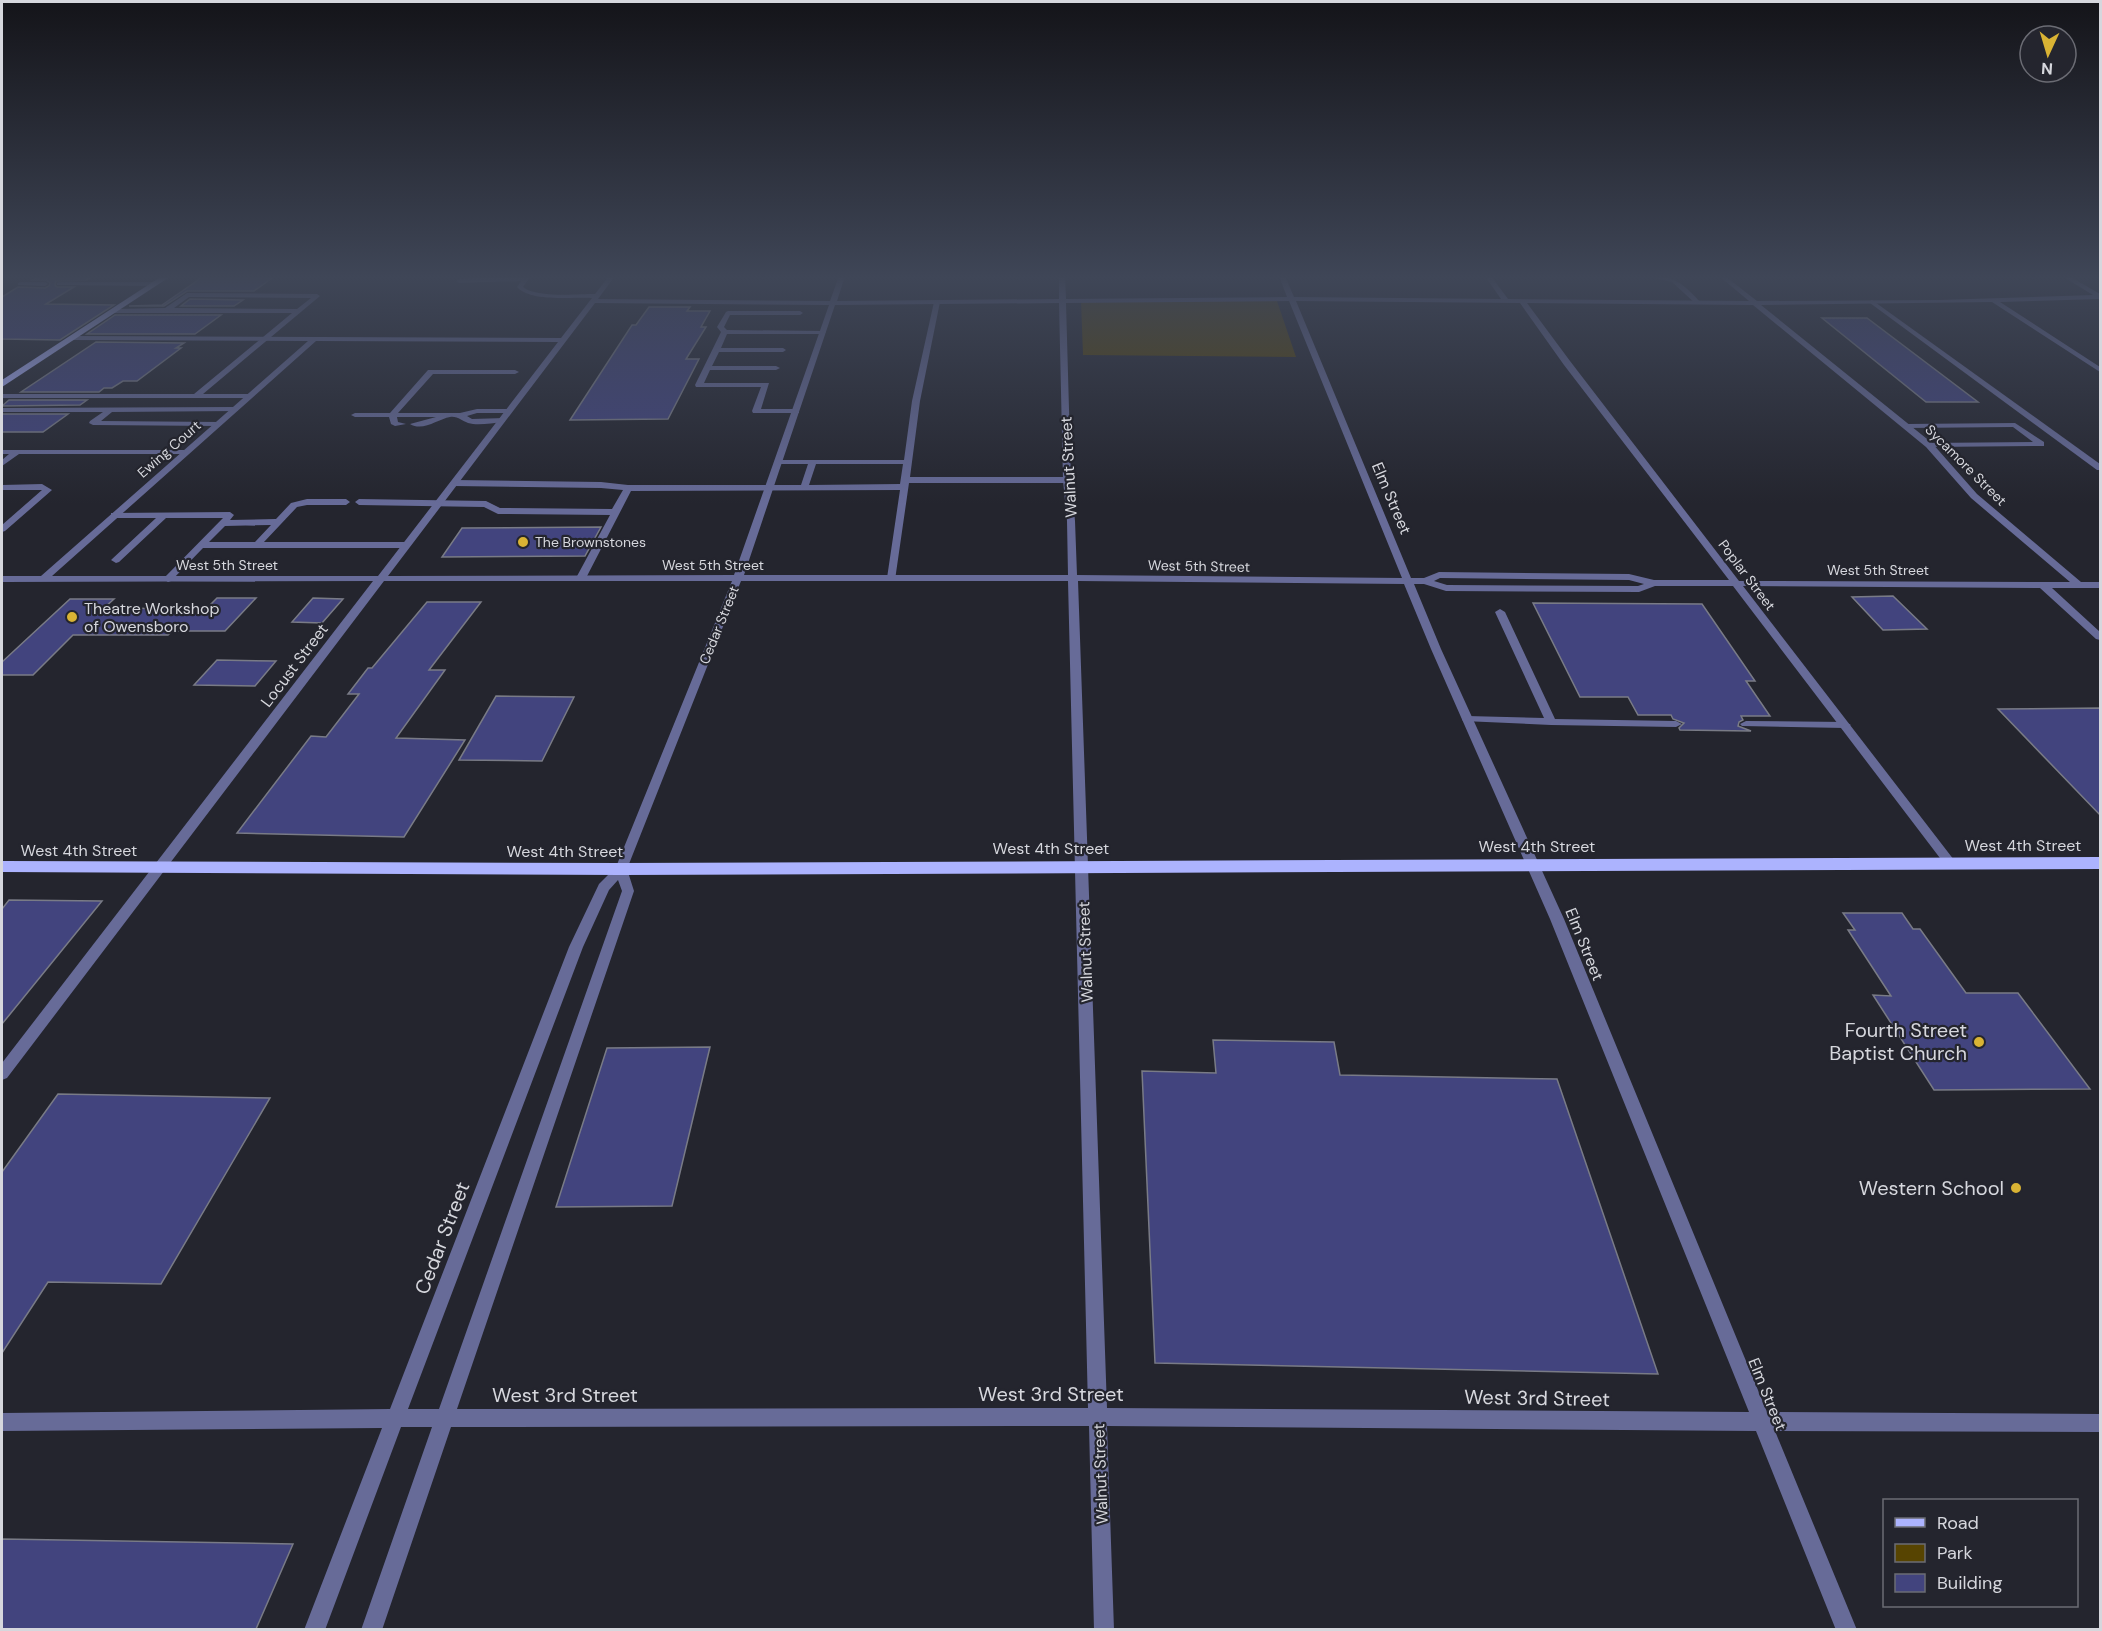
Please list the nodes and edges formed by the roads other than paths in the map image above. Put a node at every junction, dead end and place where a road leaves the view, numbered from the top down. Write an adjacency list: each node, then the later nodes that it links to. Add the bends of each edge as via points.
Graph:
1 (51, 352): 18 (main road)
2 (249, 352): 20 (street)
3 (298, 352): 21 (street, Ewing Court)
4 (554, 352): 25 (street, Locust Street)
5 (715, 352): 14 (street)
6 (816, 352): 26 (street, Cedar Street)
7 (926, 352): 41 (street)
8 (1063, 352): 44 (street, Walnut Street)
9 (1312, 352): 72 (street, Elm Street)
10 (1560, 352): 73 (street, Poplar Street)
11 (1817, 352): 34 (street, Sycamore Street)
12 (1941, 352): 43 (street)
13 (2073, 352): 16 (street)
14 (707, 368): 15 (street); 26 (street, via 699,386 766,385 756,411)
15 (776, 368)
16 (2100, 370)
17 (515, 372): 28 (street, via 431,372)
18 (2, 384)
19 (2, 396): 20 (street)
20 (196, 396): 21 (street)
21 (248, 396): 24 (street, Ewing Court)
22 (2, 410): 23 (street)
23 (110, 410): 24 (street); 31 (street, via 93,423)
24 (234, 410): 31 (street, Ewing Court)
25 (508, 411): 29 (street); 30 (street, Locust Street)
26 (796, 411): 39 (street, Cedar Street)
27 (355, 415): 28 (street)
28 (392, 415): 29 (street); 32 (street, via 395,424)
29 (456, 415): 30 (street, via 471,421); 33 (street)
30 (502, 420): 45 (street, Locust Street)
31 (218, 424): 38 (street, Ewing Court)
32 (402, 424)
33 (414, 424)
34 (1906, 426): 35 (street, Sycamore Street); 35 (street, via 2015,425 2041,444)
35 (1929, 445): 75 (street, Sycamore Street, via 1974,496)
36 (2, 452): 37 (street)
37 (17, 452): 38 (street); 42 (street)
38 (186, 452): 55 (street, Ewing Court)
39 (778, 462): 40 (street); 47 (street, Cedar Street)
40 (813, 462): 41 (street); 49 (street)
41 (908, 462): 46 (street)
42 (2, 464)
43 (2100, 468)
44 (1067, 480): 46 (street); 68 (street, Walnut Street)
45 (454, 483): 50 (street); 53 (street, Locust Street)
46 (905, 484): 49 (street); 67 (street)
47 (770, 486): 49 (street); 50 (street); 66 (street, Cedar Street)
48 (2, 487): 59 (street, via 48,490)
49 (804, 487)
50 (628, 488): 54 (street)
51 (346, 502): 57 (street, via 294,505)
52 (358, 502): 53 (street)
53 (439, 503): 54 (street, via 486,504 498,511); 62 (street, Locust Street)
54 (615, 512): 65 (street)
55 (114, 516): 56 (street); 70 (street, Ewing Court)
56 (164, 516): 58 (street, via 230,515); 63 (street)
57 (278, 522): 58 (street); 61 (street)
58 (224, 523): 60 (street)
59 (2, 529)
60 (201, 545): 61 (street); 71 (street)
61 (257, 545): 62 (street)
62 (406, 545): 64 (street, Locust Street)
63 (116, 560)
64 (381, 578): 65 (street, West 5th Street); 71 (street, West 5th Street); 89 (street, Locust Street)
65 (581, 578): 66 (street, West 5th Street)
66 (738, 578): 67 (street, West 5th Street); 90 (street, Cedar Street)
67 (891, 578): 68 (street, West 5th Street)
68 (1073, 578): 72 (street, West 5th Street); 87 (street, Walnut Street)
69 (2, 579): 70 (street, West 5th Street)
70 (43, 579): 71 (street, West 5th Street)
71 (168, 579)
72 (1409, 582): 73 (street, West 5th Street, via 1425,581 1446,588 1639,589 1654,583); 79 (street, Elm Street)
73 (1737, 583): 74 (street, West 5th Street); 83 (street, Poplar Street)
74 (2043, 585): 75 (street, West 5th Street); 78 (street)
75 (2079, 585): 76 (street, West 5th Street)
76 (2100, 585)
77 (1500, 612): 80 (street)
78 (2100, 637)
79 (1467, 719): 80 (street); 86 (street, Elm Street)
80 (1551, 722): 81 (street)
81 (1676, 724)
82 (1746, 724): 83 (street)
83 (1845, 726): 84 (street, Poplar Street)
84 (1950, 863): 85 (main road, West 4th Street); 86 (main road, West 4th Street)
85 (2100, 863)
86 (1532, 864): 87 (main road, West 4th Street); 96 (street, Elm Street)
87 (1083, 865): 90 (main road, West 4th Street); 92 (street, Walnut Street)
88 (2, 867): 89 (main road, West 4th Street)
89 (159, 868): 90 (main road, West 4th Street); 91 (street, Locust Street)
90 (621, 869): 93 (street, Cedar Street, via 604,887 576,947); 94 (street, via 628,891)
91 (2, 1074)
92 (1098, 1417): 94 (street, West 3rd Street); 96 (street, West 3rd Street); 100 (street, Walnut Street)
93 (395, 1418): 94 (street, West 3rd Street); 95 (street, West 3rd Street); 98 (street, Cedar Street)
94 (446, 1418): 99 (street)
95 (2, 1422)
96 (1762, 1423): 97 (street, West 3rd Street); 101 (street, Elm Street)
97 (2100, 1423)
98 (314, 1629)
99 (371, 1629)
100 (1104, 1629)
101 (1847, 1629)

